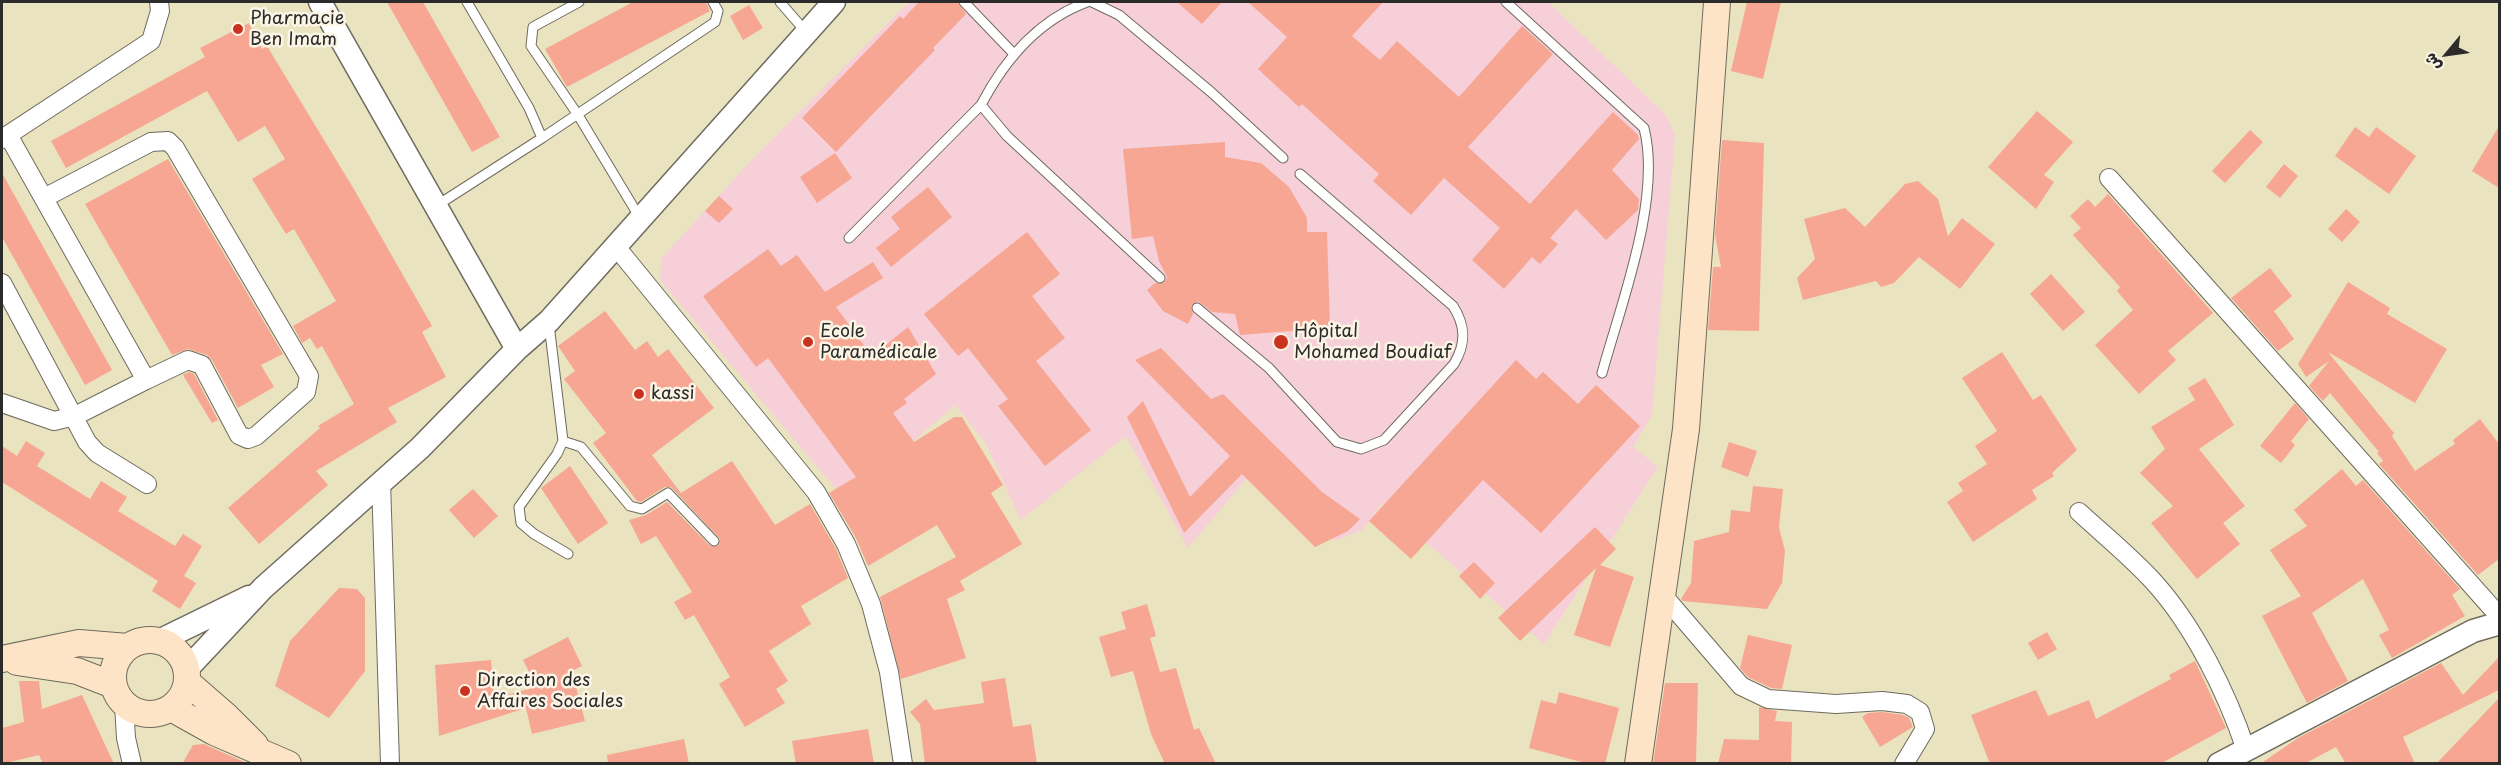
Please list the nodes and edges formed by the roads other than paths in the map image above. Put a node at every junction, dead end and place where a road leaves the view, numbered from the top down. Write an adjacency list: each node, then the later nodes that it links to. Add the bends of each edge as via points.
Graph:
1 (159, 2): 17 (street, via 151,41)
2 (320, 2): 23 (street)
3 (467, 2): 18 (lane, via 529,108)
4 (579, 2): 16 (lane, via 533,27 531,46)
5 (713, 2): 16 (lane, via 718,11 715,22)
6 (780, 2): 13 (lane)
7 (834, 2): 13 (street)
8 (964, 2): 14 (lane)
9 (1087, 2): 14 (lane, via 1060,12)
10 (1092, 2): 19 (lane, via 1119,15)
11 (1506, 2): 32 (lane, via 1644,128 1648,170 1645,215)
12 (1717, 2): 43 (main road, via 1686,429)
13 (806, 32): 24 (street)
14 (1014, 54): 15 (lane)
15 (981, 105): 25 (lane); 27 (lane, via 1007,136)
16 (578, 115): 18 (lane); 24 (lane)
17 (5, 137): 22 (street)
18 (542, 138): 23 (lane)
19 (1283, 158)
20 (1300, 174): 29 (lane, via 1453,306 1463,329 1460,353 1454,364 1384,440 1373,446 1348,447 1327,434 1269,368)
21 (2109, 178): 44 (street)
22 (44, 198): 33 (street); 33 (street, via 151,142 168,141 309,376 306,392 248,440 239,435 202,365 188,360)
23 (436, 206): 31 (street)
24 (641, 220): 26 (street)
25 (849, 238)
26 (617, 248): 30 (street); 57 (street, via 816,492 846,544 871,604 889,672)
27 (1160, 278)
28 (2, 283): 35 (street)
29 (1197, 308)
30 (549, 321): 31 (street); 36 (lane)
31 (517, 349): 37 (street, via 420,448)
32 (1602, 373)
33 (146, 380): 35 (street)
34 (2, 403): 35 (street, via 54,421)
35 (75, 416): 38 (street, via 97,453)
36 (563, 441): 40 (lane, via 581,447 630,506 642,509 668,494); 41 (lane, via 519,507 521,523)
37 (381, 481): 42 (street); 56 (street)
38 (147, 484)
39 (2079, 512): 53 (street, via 2153,581 2183,619 2235,717)
40 (714, 541)
41 (568, 554)
42 (263, 588): 46 (street, via 213,617); 49 (street)
43 (1662, 594): 58 (main road); 59 (street, via 1741,686 1759,695 1836,704 1882,701 1907,704 1920,712 1925,729)
44 (2499, 617)
45 (2499, 623): 53 (street, via 2473,631)
46 (159, 641): 47 (main road, via 148,639); 49 (main road, via 177,652)
47 (128, 647): 48 (main road, via 79,643); 50 (main road, via 114,664)
48 (2, 659): 50 (main road, via 68,669)
49 (187, 676): 51 (main road, via 179,701); 52 (main road)
50 (118, 695): 51 (main road, via 141,714 162,713); 54 (street)
51 (171, 708): 52 (main road, via 214,732)
52 (260, 750): 55 (main road)
53 (2247, 750): 60 (street)
54 (132, 764)
55 (288, 764)
56 (390, 764)
57 (903, 764)
58 (1638, 764)
59 (1904, 764)
60 (2219, 764)

